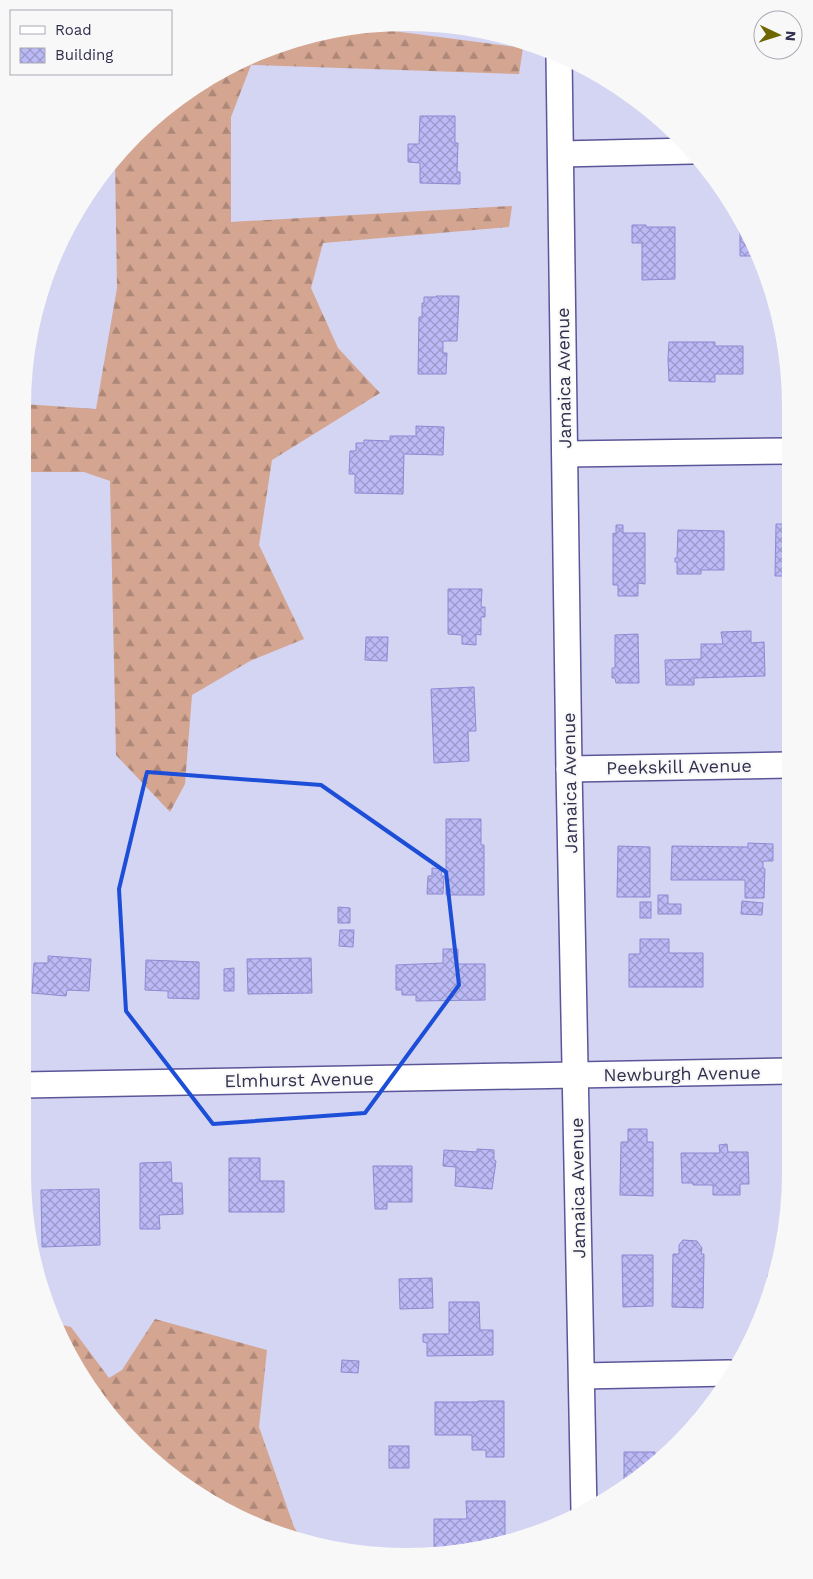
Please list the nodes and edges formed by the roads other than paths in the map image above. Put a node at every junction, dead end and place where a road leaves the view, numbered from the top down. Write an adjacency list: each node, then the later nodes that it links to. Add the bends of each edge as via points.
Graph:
1 (559, 64): 3 (street, Jamaica Avenue)
2 (682, 151): 3 (street)
3 (561, 154): 5 (street, Jamaica Avenue)
4 (782, 451): 5 (street)
5 (565, 454): 7 (street, Jamaica Avenue)
6 (782, 765): 7 (street, Peekskill Avenue)
7 (569, 769): 9 (street, Jamaica Avenue)
8 (782, 1071): 9 (street, Newburgh Avenue)
9 (575, 1076): 10 (street, Elmhurst Avenue); 12 (street, Jamaica Avenue)
10 (31, 1085)
11 (723, 1374): 12 (street)
12 (582, 1376): 13 (street, Jamaica Avenue)
13 (584, 1503)

